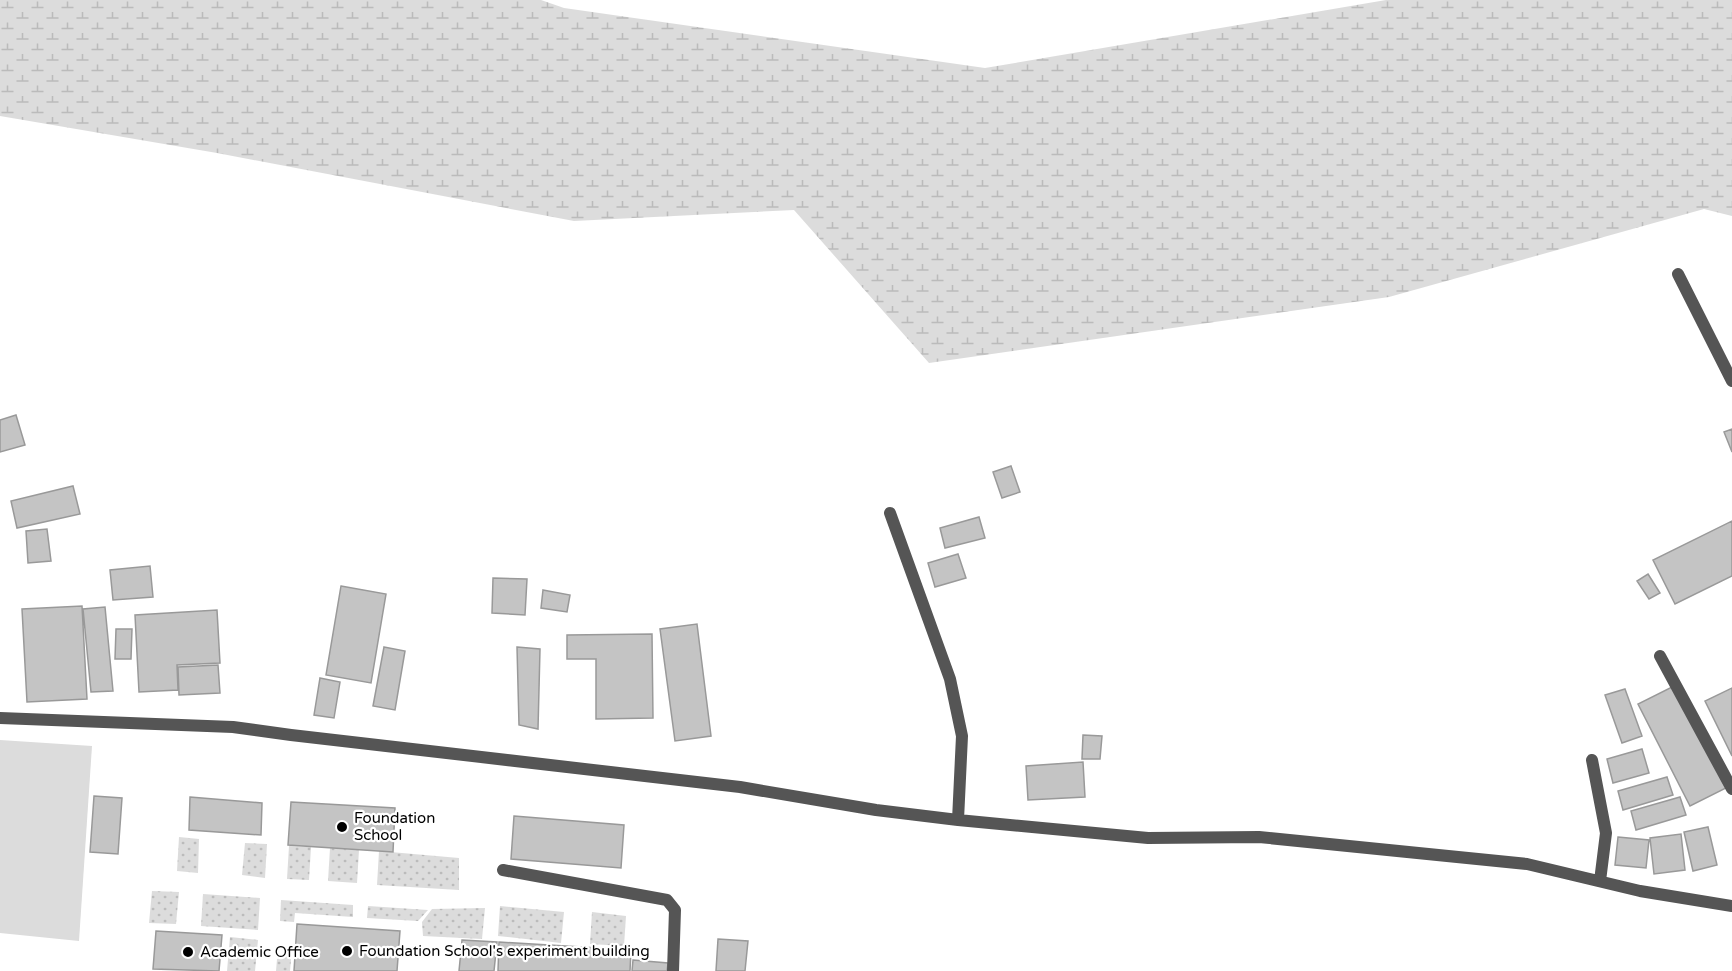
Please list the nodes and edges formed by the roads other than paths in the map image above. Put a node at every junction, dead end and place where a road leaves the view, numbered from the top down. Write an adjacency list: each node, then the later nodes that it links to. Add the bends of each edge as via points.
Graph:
1 (1678, 274): 2 (street)
2 (1732, 381)
3 (890, 513): 8 (street, via 950,679 962,736)
4 (1660, 656): 7 (street)
5 (0, 718): 8 (street, via 233,727 740,787)
6 (1592, 760): 10 (street, via 1606,833)
7 (1732, 789)
8 (958, 820): 10 (street, via 1148,838 1259,837 1527,864)
9 (503, 870): 12 (street, via 667,900 675,910)
10 (1600, 881): 11 (street)
11 (1732, 906)
12 (673, 971)

